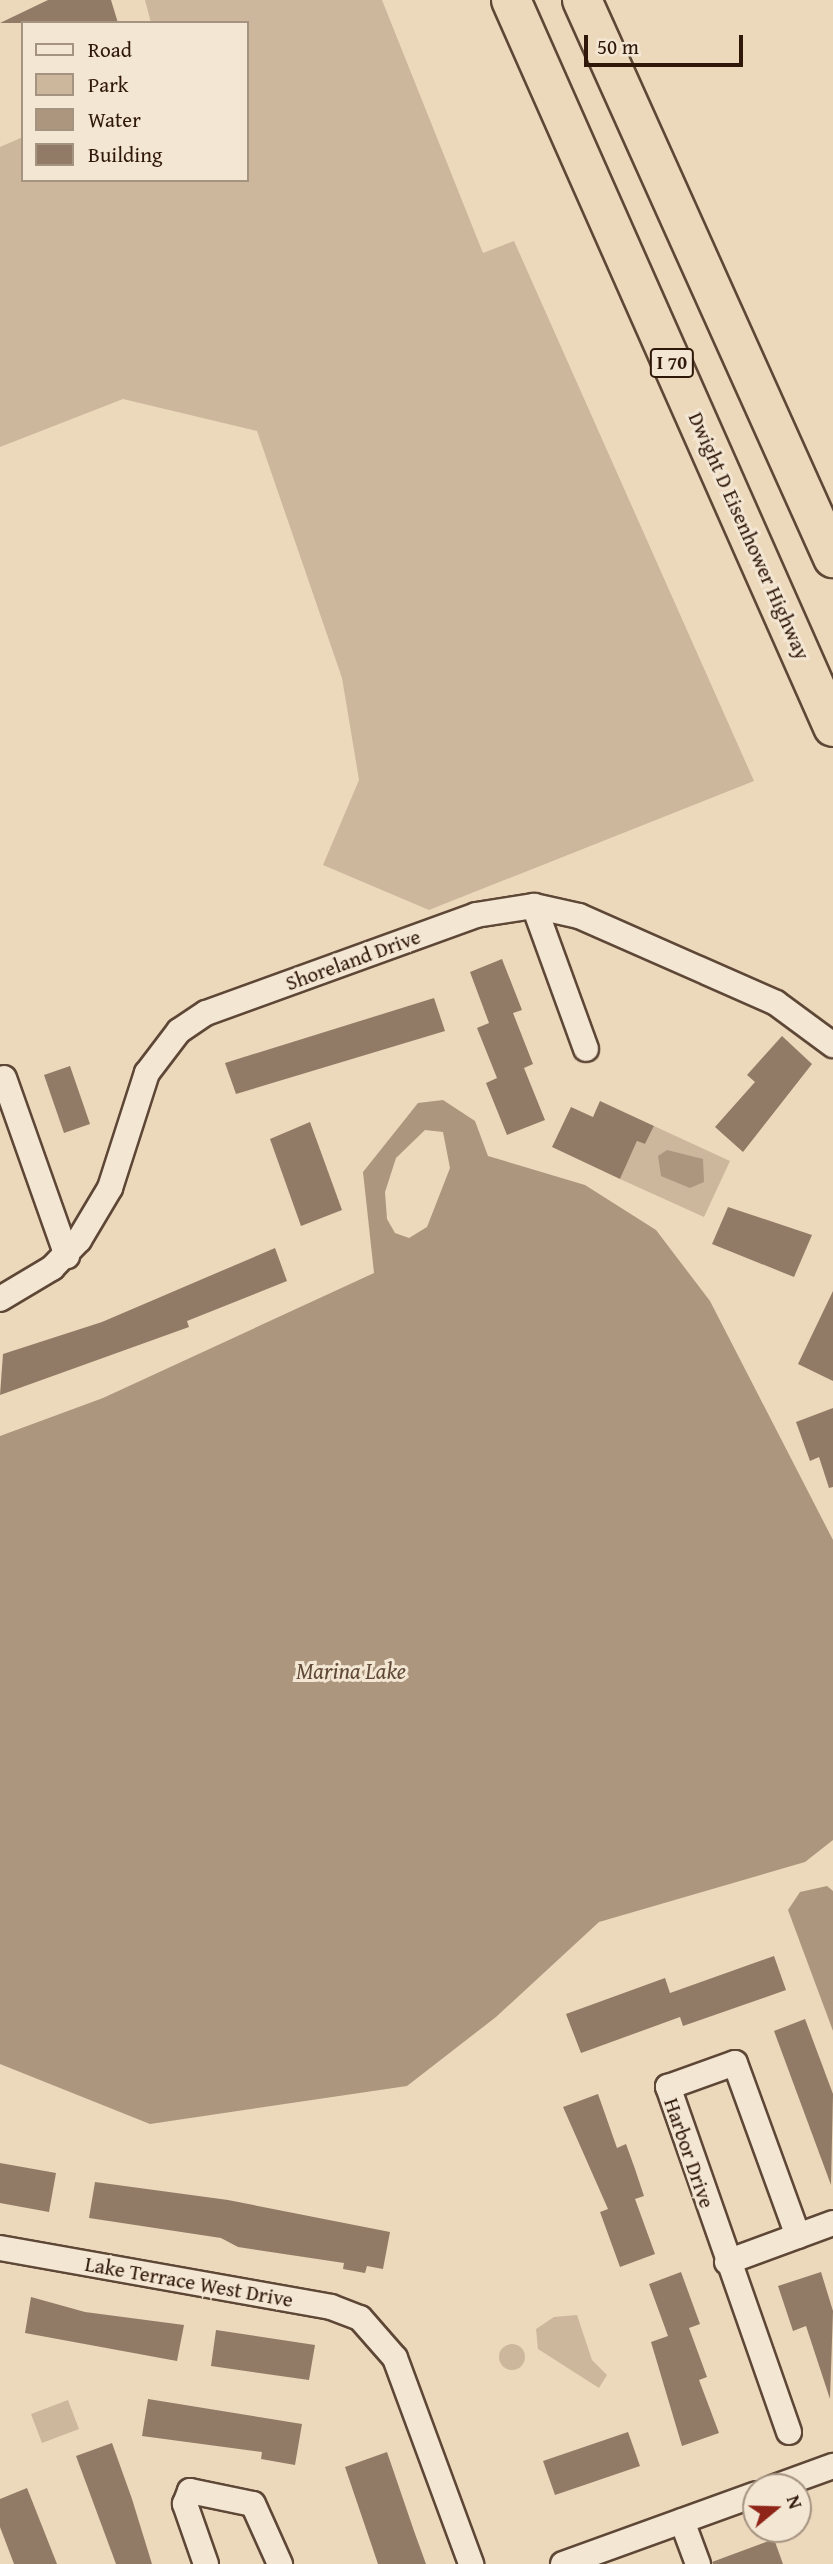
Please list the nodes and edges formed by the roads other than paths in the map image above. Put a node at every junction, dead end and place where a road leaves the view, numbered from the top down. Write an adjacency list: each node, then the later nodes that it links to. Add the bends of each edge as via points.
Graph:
1 (495, 0): 5 (highway)
2 (511, 0): 5 (highway, Dwight D Eisenhower Highway / I 70)
3 (582, 0): 6 (highway)
4 (607, 0): 6 (highway)
5 (647, 305): 8 (highway, Dwight D Eisenhower Highway / I 70)
6 (795, 469): 7 (highway)
7 (833, 558)
8 (833, 727)
9 (534, 906): 10 (street, Shoreland Drive, via 579,916 776,1003); 11 (street); 13 (street, Shoreland Drive, via 476,915 205,1013 179,1031 147,1073 110,1188)
10 (833, 1045)
11 (586, 1049)
12 (4, 1078): 13 (street)
13 (67, 1256): 14 (street, Shoreland Drive)
14 (0, 1299)
15 (833, 2223): 16 (street)
16 (798, 2236): 18 (street); 18 (street, Harbor Drive, via 735,2063 729,2063 671,2085 667,2094)
17 (0, 2248): 26 (street, Lake Terrace West Drive, via 331,2307 372,2327 395,2358)
18 (727, 2262): 19 (street, Harbor Drive)
19 (789, 2432)
20 (833, 2466): 21 (street)
21 (812, 2474)
22 (742, 2499): 23 (street)
23 (682, 2521): 27 (street); 28 (street)
24 (206, 2564): 25 (street, via 185,2504 190,2491 253,2504)
25 (280, 2564)
26 (471, 2564)
27 (563, 2564)
28 (698, 2564)

